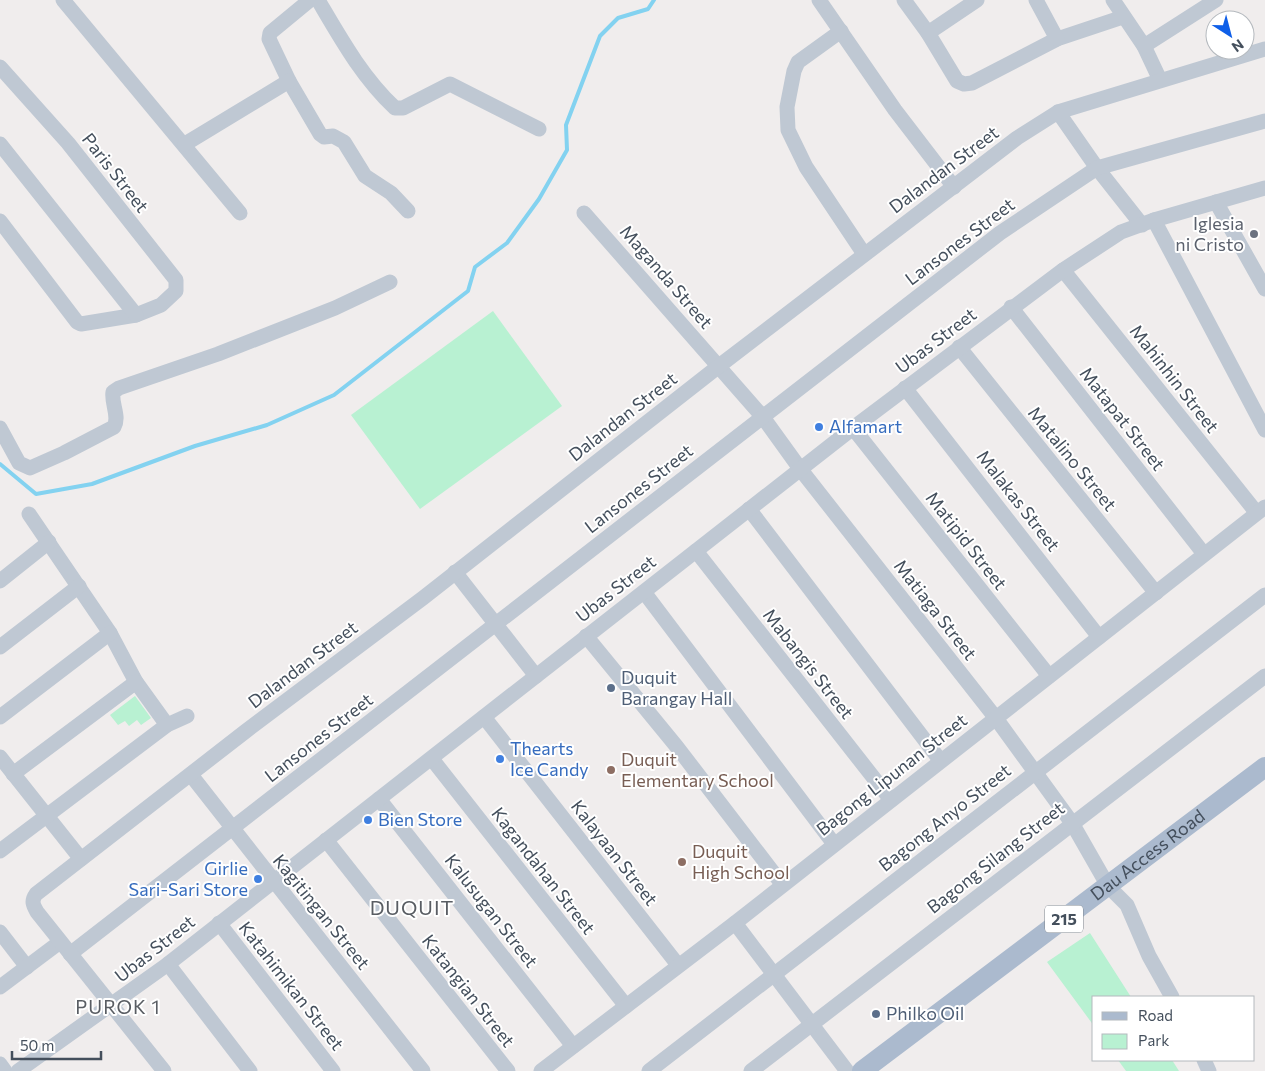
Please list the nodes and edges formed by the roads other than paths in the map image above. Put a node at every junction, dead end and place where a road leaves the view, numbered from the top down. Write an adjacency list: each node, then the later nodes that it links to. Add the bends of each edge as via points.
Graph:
1 (63, 0): 24 (street)
2 (318, 0): 22 (street, via 345,48 395,108 403,108 450,84)
3 (819, 0): 12 (street)
4 (904, 0): 13 (street)
5 (977, 0): 13 (street)
6 (1036, 0): 14 (street)
7 (1113, 0): 11 (street)
8 (1216, 0): 10 (street)
9 (302, 3): 19 (street, via 268,36)
10 (1198, 5): 15 (street)
11 (1123, 17): 14 (street); 15 (street)
12 (841, 31): 26 (street, via 895,110); 34 (street, via 798,62 787,107 788,130 806,166)
13 (928, 33): 14 (street, via 957,82 964,84 972,83)
14 (1057, 39)
15 (1144, 46): 18 (street)
16 (1265, 49): 18 (street, Dalandan Street)
17 (0, 67): 39 (street, Paris Street, via 68,143 176,280 176,291 160,305)
18 (1160, 80): 20 (street, Dalandan Street)
19 (289, 81): 24 (street); 29 (street, via 322,137 333,136 344,142 365,176 391,193)
20 (1058, 112): 25 (street); 26 (street, Dalandan Street, via 1017,138)
21 (1265, 121): 25 (street, Lansones Street)
22 (539, 129)
23 (0, 144): 39 (street)
24 (185, 144): 31 (street)
25 (1097, 168): 33 (street); 43 (street, Lansones Street, via 1000,233)
26 (954, 187): 34 (street, Dalandan Street)
27 (1265, 188): 28 (street, Ubas Street)
28 (1216, 202): 33 (street, Ubas Street); 37 (street)
29 (408, 211)
30 (584, 212): 41 (street, Maganda Street)
31 (240, 213)
32 (0, 221): 39 (street, via 77,322 85,324)
33 (1148, 222): 35 (street, Ubas Street, via 1121,232); 44 (street)
34 (864, 254): 41 (street, Dalandan Street)
35 (1063, 270): 38 (street, Ubas Street); 49 (street, Mahinhin Street)
36 (390, 282): 45 (street, via 335,308 218,354 119,388 112,397 117,421 114,427 30,468 19,463)
37 (1265, 289)
38 (1011, 307): 40 (street, Ubas Street); 53 (street, Matapat Street)
39 (136, 315)
40 (959, 347): 42 (street, Ubas Street); 58 (street, Matalino Street)
41 (719, 366): 43 (street, Matiaga Street); 54 (street, Dalandan Street)
42 (906, 388): 46 (street, Ubas Street); 63 (street, Malakas Street)
43 (762, 416): 47 (street, Matiaga Street); 60 (street, Lansones Street)
44 (1263, 420)
45 (0, 428)
46 (853, 428): 47 (street, Ubas Street); 66 (street, Matipid Street)
47 (801, 470): 48 (street, Ubas Street); 72 (street, Matiaga Street)
48 (749, 509): 52 (street, Ubas Street); 76 (street)
49 (1260, 510): 53 (street, Bagong Lipunan Street)
50 (30, 514): 51 (street)
51 (49, 542): 55 (street); 56 (street)
52 (696, 551): 57 (street, Ubas Street); 82 (street, Mabangis Street)
53 (1204, 554): 58 (street, Bagong Lipunan Street)
54 (455, 572): 60 (street); 80 (street, Dalandan Street)
55 (0, 581)
56 (79, 586): 61 (street); 64 (street)
57 (644, 592): 62 (street, Ubas Street); 87 (street)
58 (1156, 593): 63 (street, Bagong Lipunan Street)
59 (1265, 595): 78 (street, Bagong Anyo Street)
60 (497, 624): 65 (street); 85 (street, Lansones Street)
61 (110, 634): 68 (street); 70 (street)
62 (586, 636): 65 (street, Ubas Street); 91 (street, via 677,747)
63 (1099, 637): 66 (street, Bagong Lipunan Street)
64 (0, 647)
65 (536, 676): 71 (street, Ubas Street)
66 (1049, 676): 72 (street, Bagong Lipunan Street)
67 (1265, 676): 84 (street, Bagong Silang Street)
68 (136, 682): 73 (street); 79 (street)
69 (187, 716): 73 (street)
70 (0, 717)
71 (484, 717): 75 (street, Ubas Street); 99 (street, Kalayaan Street)
72 (995, 717): 76 (street, Bagong Lipunan Street); 78 (street, Matiaga Street)
73 (167, 725): 83 (street)
74 (0, 757): 79 (street)
75 (432, 759): 81 (street, Ubas Street); 104 (street, Kagandahan Street)
76 (940, 760): 82 (street, Bagong Lipunan Street)
77 (1265, 767): 92 (main road, Dau Access Road / 215)
78 (1036, 772): 84 (street, Matiaga Street); 101 (street, Bagong Anyo Street)
79 (13, 774): 83 (street)
80 (191, 776): 85 (street, Kagitingan Street); 89 (street, Dalandan Street)
81 (379, 799): 86 (street, Ubas Street); 107 (street, Kalusugan Street)
82 (891, 800): 87 (street, Bagong Lipunan Street)
83 (46, 816): 88 (street); 89 (street)
84 (1072, 823): 92 (street, Matiaga Street); 106 (street, Bagong Silang Street)
85 (232, 830): 90 (street, Kagitingan Street); 97 (street, Lansones Street)
86 (326, 840): 90 (street, Ubas Street); 115 (street, Katangian Street)
87 (834, 844): 91 (street, Bagong Lipunan Street)
88 (0, 850)
89 (81, 859): 96 (street, Dalandan Street, via 33,898 33,905)
90 (274, 882): 93 (street, Ubas Street); 114 (street, Kagitingan Street)
91 (782, 884): 94 (street, Bagong Lipunan Street)
92 (1108, 886): 103 (street, Matiaga Street, via 1127,905 1149,956); 120 (main road, Dau Access Road / 215)
93 (219, 923): 98 (street, Ubas Street); 113 (street, Katahimikan Street)
94 (735, 923): 99 (street, Bagong Lipunan Street); 101 (street)
95 (0, 932): 100 (street)
96 (60, 942): 97 (street); 100 (street)
97 (70, 954): 105 (street)
98 (168, 964): 105 (street, Ubas Street); 112 (street)
99 (678, 965): 104 (street, Bagong Lipunan Street)
100 (27, 967): 102 (street)
101 (773, 974): 106 (street); 117 (street, Bagong Anyo Street)
102 (0, 987)
103 (1171, 996)
104 (626, 1006): 107 (street, Bagong Lipunan Street)
105 (111, 1007): 110 (street, Ubas Street); 111 (street)
106 (813, 1025): 118 (street, Bagong Silang Street); 119 (street)
107 (573, 1046): 116 (street, Bagong Lipunan Street)
108 (0, 1064): 109 (street)
109 (5, 1071)
110 (18, 1071)
111 (164, 1071)
112 (250, 1071)
113 (333, 1071)
114 (423, 1071)
115 (508, 1071)
116 (541, 1071)
117 (649, 1071)
118 (751, 1071)
119 (847, 1071)
120 (862, 1071)

